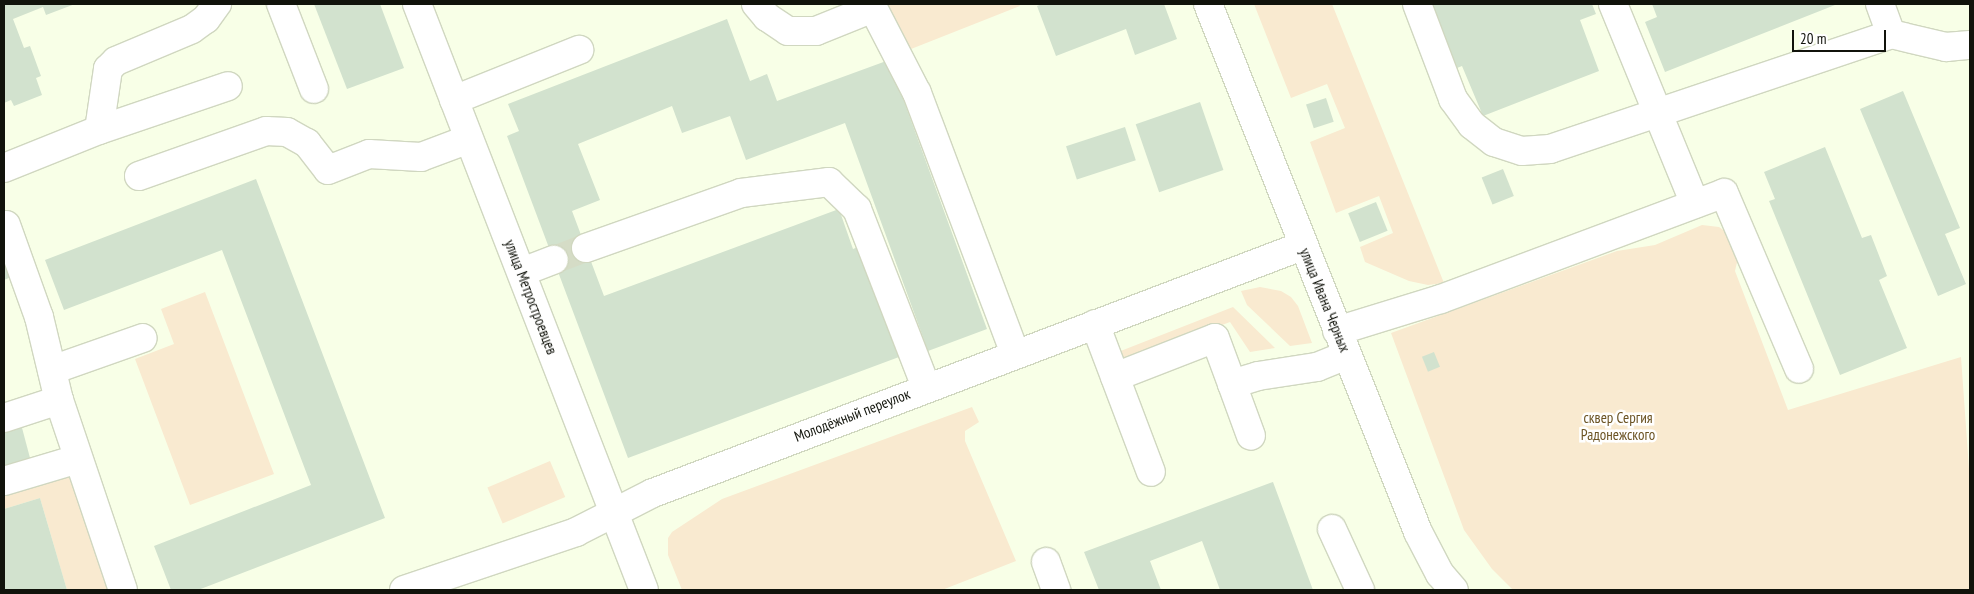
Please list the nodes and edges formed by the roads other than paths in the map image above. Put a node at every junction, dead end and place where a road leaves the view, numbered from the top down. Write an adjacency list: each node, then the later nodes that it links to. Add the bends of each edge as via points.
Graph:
1 (217, 4): 17 (street, via 206,19 192,29 116,61 108,69)
2 (281, 4): 14 (street)
3 (417, 4): 15 (street, улица Метростроевцев)
4 (756, 4): 9 (street, via 767,18 788,31 816,31)
5 (1208, 4): 23 (street, улица Ивана Черных)
6 (1416, 4): 16 (street, via 1453,99 1472,125 1494,142 1522,151 1550,149)
7 (1613, 4): 16 (street)
8 (1880, 4): 10 (street)
9 (872, 6): 30 (street, via 917,93)
10 (1891, 34): 11 (street, via 1946,47); 16 (street)
11 (1970, 45)
12 (579, 50): 15 (street)
13 (228, 86): 17 (street)
14 (314, 89)
15 (454, 100): 18 (street, улица Метростроевцев)
16 (1657, 113): 21 (street)
17 (98, 130): 19 (street)
18 (469, 139): 20 (street, via 421,157 369,154 328,170 307,143 287,132 266,131); 26 (street, улица Метростроевцев)
19 (4, 168)
20 (139, 176)
21 (1695, 204): 29 (street, via 1441,299); 31 (street, via 1724,193)
22 (6, 225): 32 (street, via 39,317)
23 (1302, 246): 27 (street, Молодёжный переулок); 29 (street, улица Ивана Черных)
24 (586, 248): 35 (street, via 741,193 829,182 857,209)
25 (554, 260): 26 (street)
26 (522, 272): 42 (street, улица Метростроевцев)
27 (1095, 324): 30 (street, Молодёжный переулок); 33 (street)
28 (143, 338): 32 (street)
29 (1342, 343): 34 (street, via 1317,367 1258,376); 50 (street, улица Ивана Черных, via 1418,532 1440,574)
30 (1015, 354): 35 (street, Молодёжный переулок)
31 (1798, 369)
32 (52, 370): 36 (street)
33 (1115, 376): 34 (street, via 1215,338); 40 (street)
34 (1232, 384): 38 (street)
35 (926, 387): 42 (street, Молодёжный переулок, via 653,493)
36 (59, 400): 37 (street); 39 (street)
37 (4, 418)
38 (1252, 436)
39 (78, 459): 41 (street); 45 (street)
40 (1151, 472)
41 (4, 481)
42 (615, 513): 46 (street, Молодёжный переулок, via 576,532); 47 (street, улица Метростроевцев)
43 (1332, 529): 49 (street)
44 (1046, 562): 48 (street)
45 (123, 590)
46 (404, 590)
47 (644, 590)
48 (1056, 590)
49 (1360, 590)
50 (1454, 590)

